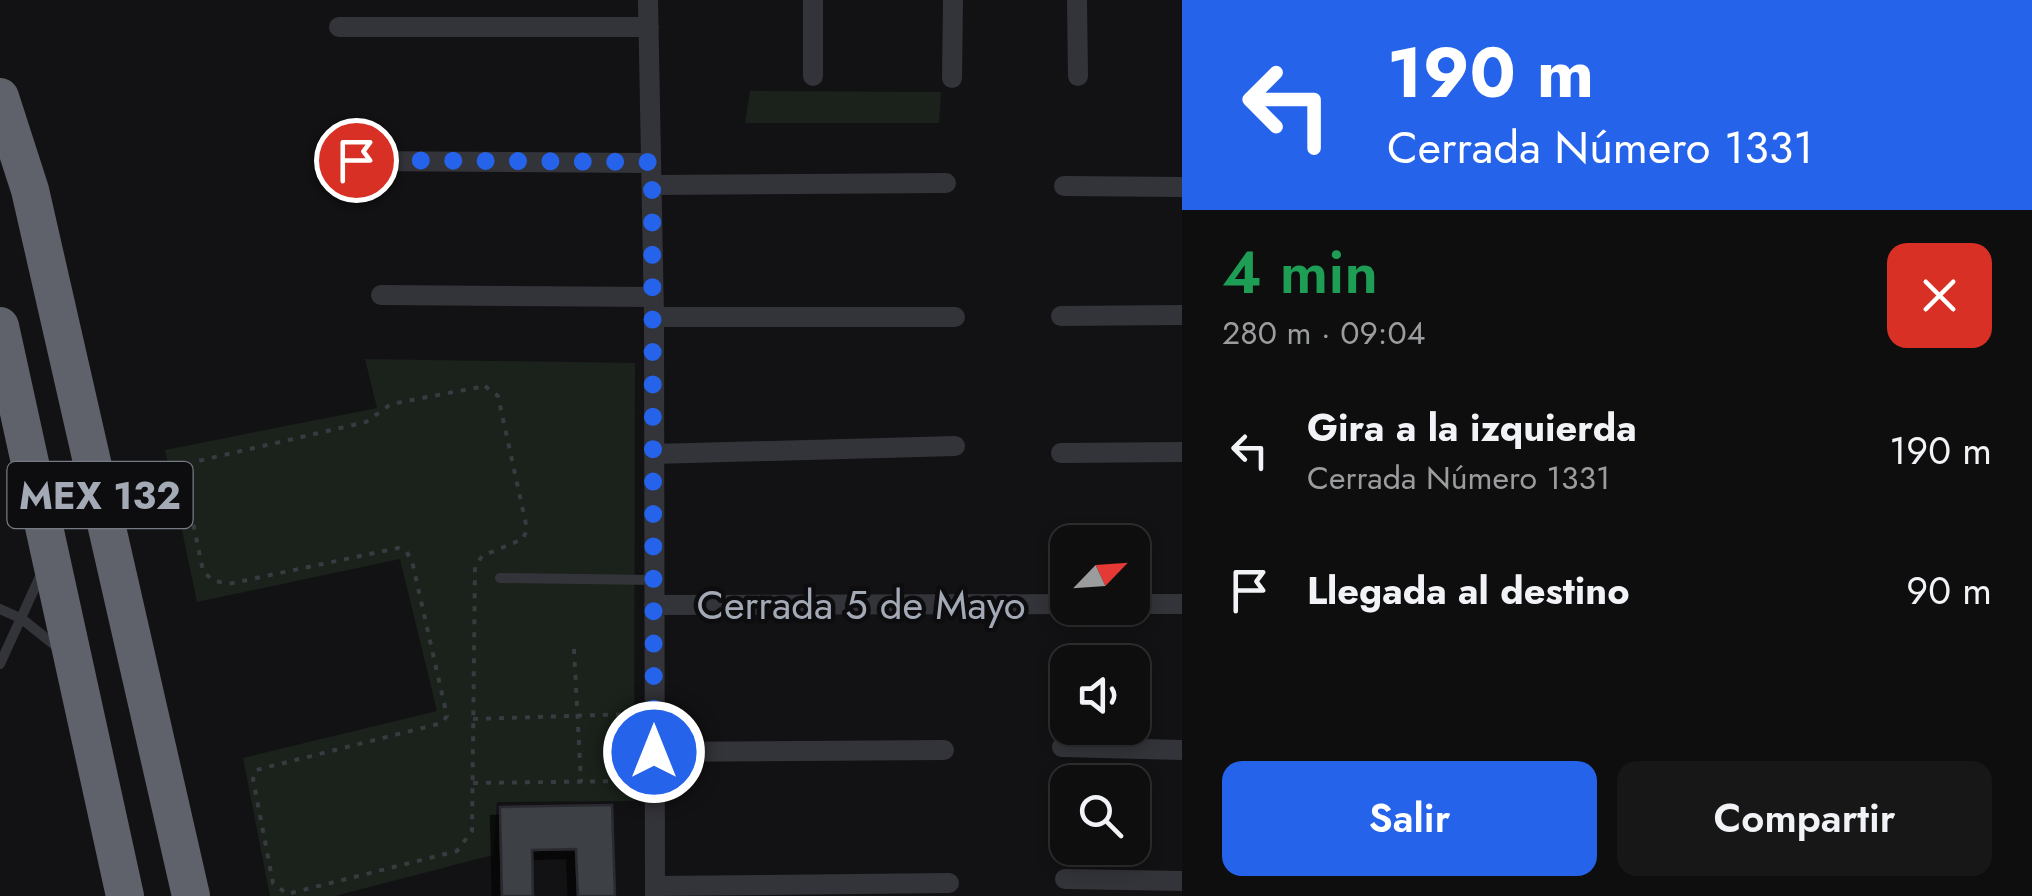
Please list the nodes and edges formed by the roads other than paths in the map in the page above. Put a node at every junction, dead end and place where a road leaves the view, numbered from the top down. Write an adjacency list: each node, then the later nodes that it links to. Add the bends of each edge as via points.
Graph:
1 (648, 0): 6 (street)
2 (813, 0): 7 (street)
3 (952, 0): 9 (street)
4 (1077, 0): 8 (street)
5 (339, 27): 6 (street)
6 (649, 27): 12 (street)
7 (813, 76)
8 (1078, 76)
9 (952, 78)
10 (0, 97): 42 (highway, MEX 132, via 30,190)
11 (356, 160): 12 (street)
12 (652, 162): 14 (street)
13 (946, 183): 14 (street)
14 (652, 185): 18 (street)
15 (1064, 186): 16 (street)
16 (1182, 188)
17 (381, 295): 18 (street)
18 (654, 307): 21 (street); 25 (street)
19 (1182, 315): 20 (street)
20 (1061, 316)
21 (955, 317)
22 (0, 326): 27 (highway, MEX 132)
23 (955, 446): 25 (street)
24 (1182, 452): 26 (street)
25 (654, 454): 29 (street)
26 (1061, 454)
27 (50, 553): 35 (lane); 36 (highway, MEX 132)
28 (500, 578): 29 (lane)
29 (654, 580): 33 (street)
30 (1050, 604): 33 (street, Cerrada 5 de Mayo)
31 (1150, 604): 32 (street)
32 (1182, 604)
33 (654, 605): 41 (street)
34 (0, 609): 35 (lane)
35 (22, 618): 36 (lane); 37 (lane)
36 (74, 661): 47 (highway, MEX 132)
37 (0, 664)
38 (1062, 747): 40 (street)
39 (944, 750): 41 (street)
40 (1182, 750)
41 (654, 752): 46 (street)
42 (183, 857): 48 (highway, MEX 132); 49 (highway)
43 (1065, 880): 44 (street)
44 (1182, 881)
45 (949, 883): 46 (street)
46 (654, 891)
47 (126, 896)
48 (192, 896)
49 (204, 896)

